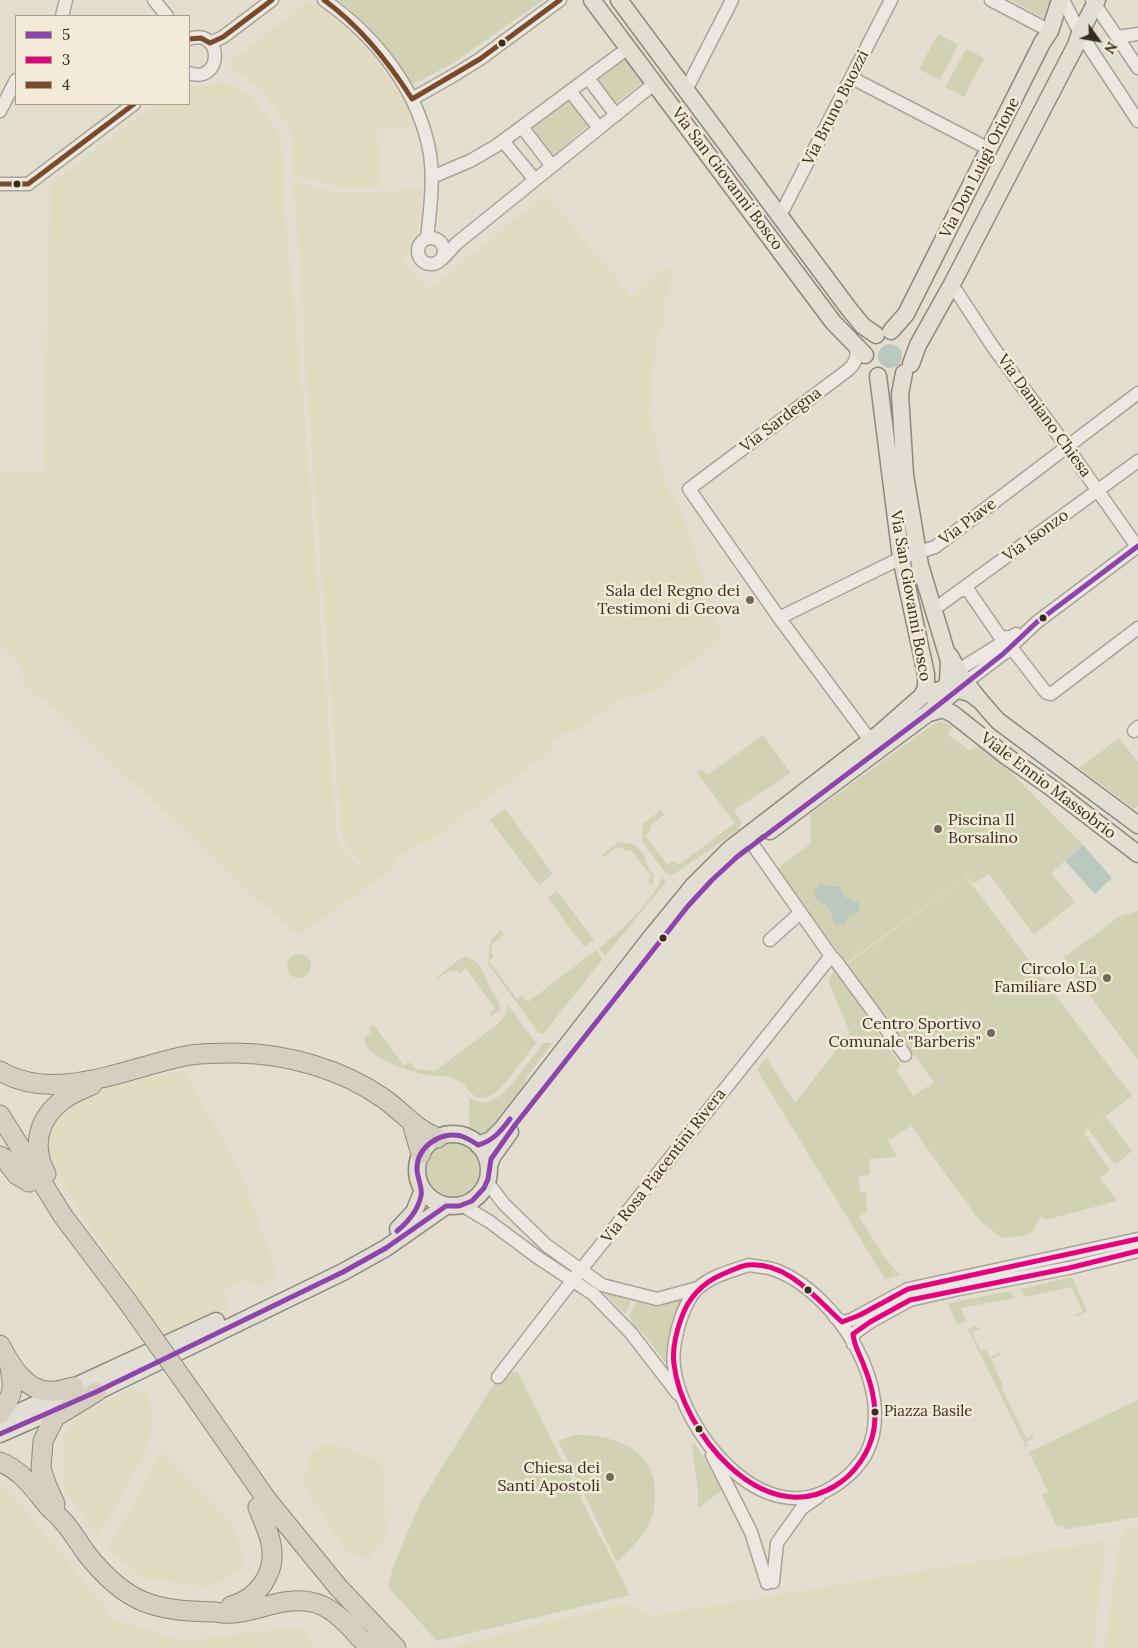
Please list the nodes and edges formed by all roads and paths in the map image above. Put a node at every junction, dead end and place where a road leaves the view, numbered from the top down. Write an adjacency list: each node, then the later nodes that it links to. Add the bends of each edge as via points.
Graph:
1 (61, 0): 14 (street)
2 (66, 0): 14 (street)
3 (154, 0): 15 (street)
4 (272, 0): 21 (street)
5 (324, 0): 33 (street, via 366,35)
6 (560, 0): 33 (street, via 480,59)
7 (592, 0): 22 (main road, Via San Giovanni Bosco)
8 (619, 0): 31 (main road, Via San Giovanni Bosco)
9 (732, 0): 31 (street)
10 (892, 0): 28 (street, Via Bruno Buozzi)
11 (991, 0): 16 (street)
12 (1062, 0): 16 (main road, Via Don Luigi Orione); 17 (street)
13 (1094, 2): 17 (main road, Via Don Luigi Orione); 19 (street)
14 (62, 15)
15 (166, 15)
16 (1050, 31): 42 (main road, Via Don Luigi Orione)
17 (1080, 33): 23 (main road, Via Don Luigi Orione); 24 (street)
18 (1138, 34): 19 (street)
19 (1117, 37): 25 (street)
20 (190, 39): 21 (street, via 201,38)
21 (210, 43): 26 (street, via 215,54 212,66 203,73)
22 (628, 48): 27 (street); 30 (main road, Via San Giovanni Bosco)
23 (1067, 60): 24 (street, via 1081,54); 52 (main road, Via Don Luigi Orione)
24 (1100, 62): 38 (street)
25 (1138, 68)
26 (190, 73)
27 (588, 78): 32 (street); 37 (street)
28 (852, 78): 42 (street); 47 (street, Via Bruno Buozzi)
29 (15, 82): 36 (street)
30 (655, 83): 34 (main road, Via San Giovanni Bosco); 37 (street)
31 (686, 90): 34 (main road); 47 (main road, Via San Giovanni Bosco)
32 (570, 91): 39 (street); 40 (street)
33 (412, 99): 44 (street, via 425,132)
34 (670, 104): 48 (main road, Via San Giovanni Bosco)
35 (133, 105): 46 (street, via 31,182)
36 (0, 110)
37 (616, 115): 40 (street)
38 (1138, 121)
39 (522, 127): 41 (street); 43 (street)
40 (599, 128): 43 (street)
41 (503, 141): 44 (street, via 470,161); 45 (street)
42 (989, 149): 53 (main road, Via Don Luigi Orione, via 906,314)
43 (552, 166): 45 (street)
44 (432, 177): 49 (street)
45 (535, 180): 50 (street)
46 (0, 184)
47 (778, 214): 48 (main road); 53 (main road, Via San Giovanni Bosco, via 862,326)
48 (765, 231): 54 (main road, Via San Giovanni Bosco, via 833,322)
49 (433, 239): 50 (street, via 449,242); 51 (street, via 444,249); 51 (street, via 421,243 421,259 431,264)
50 (463, 239): 51 (street)
51 (442, 259)
52 (951, 286): 56 (main road, Via Don Luigi Orione); 59 (street, Via Damiano Chiesa)
53 (883, 333): 55 (main road, via 869,342); 56 (main road, Via San Giovanni Bosco, via 902,335 910,343 913,353)
54 (854, 342): 55 (main road, Via San Giovanni Bosco); 67 (street, Via Sardegna, via 857,356 851,368 689,489)
55 (865, 355): 57 (main road, Via San Giovanni Bosco, via 869,367)
56 (907, 369): 57 (main road, via 892,378); 63 (main road, Via San Giovanni Bosco, via 900,394 905,475)
57 (878, 376): 64 (main road, Via San Giovanni Bosco)
58 (1138, 393): 59 (street, Via Piave)
59 (1067, 447): 61 (street, Via Damiano Chiesa); 63 (street, Via Piave, via 935,547)
60 (1138, 461): 61 (street, Via Isonzo)
61 (1098, 491): 62 (street, Via Damiano Chiesa); 65 (street, Via Isonzo)
62 (1138, 547): 68 (street)
63 (918, 551): 64 (street, Via Piave); 66 (main road, Via San Giovanni Bosco)
64 (901, 558): 67 (street, Via Piave); 74 (main road, Via San Giovanni Bosco)
65 (961, 590): 66 (street, Via Isonzo); 71 (street, via 968,590 1001,638)
66 (933, 610): 70 (main road, Via San Giovanni Bosco)
67 (779, 618): 78 (street)
68 (1037, 622): 71 (street); 72 (street)
69 (1138, 628): 72 (street, via 1051,694 1045,691 1014,651)
70 (941, 634): 73 (street, via 958,661); 74 (main road); 74 (main road, Via San Giovanni Bosco, via 949,662)
71 (1010, 637): 73 (street)
72 (1003, 654): 73 (street)
73 (977, 663): 74 (street); 75 (street, via 974,686)
74 (945, 685): 75 (main road, via 970,693); 76 (main road); 77 (main road); 78 (main road)
75 (979, 700): 79 (main road, Viale Ennio Massobrio, via 998,721)
76 (927, 714): 77 (main road, via 943,709); 80 (main road)
77 (958, 718): 81 (main road, Viale Ennio Massobrio)
78 (870, 740): 92 (main road, via 744,837 708,870 621,974 502,1129 489,1141)
79 (1138, 825)
80 (753, 845): 82 (street); 95 (main road, via 725,867 688,906 503,1140 492,1157)
81 (1138, 854)
82 (800, 913): 83 (street); 84 (street)
83 (770, 940)
84 (831, 956): 85 (street); 102 (street, Via Rosa Piacentini Rivera)
85 (905, 1055)
86 (0, 1071): 87 (highway, via 22,1080 51,1084)
87 (112, 1076): 89 (highway, via 192,1055 236,1053 276,1056 333,1071 356,1081 385,1099); 99 (highway, via 65,1098 50,1112 40,1131 37,1151 63,1204)
88 (0, 1115): 99 (highway)
89 (412, 1123): 91 (highway); 93 (highway)
90 (0, 1136): 96 (highway)
91 (438, 1138): 92 (main road, via 460,1135); 93 (main road)
92 (478, 1145): 95 (main road, via 485,1155)
93 (421, 1154): 97 (main road, via 417,1172)
94 (0, 1156): 96 (highway)
95 (488, 1174): 98 (main road, via 479,1195 470,1202); 102 (street, via 504,1204 546,1245)
96 (30, 1182): 105 (highway, via 55,1222)
97 (423, 1190): 98 (main road, via 434,1201); 110 (main road, via 409,1219 378,1244)
98 (454, 1205): 103 (street, via 490,1222); 111 (main road, via 363,1261)
99 (63, 1216): 105 (highway)
100 (1138, 1239): 106 (street, via 908,1289 851,1320 842,1322)
101 (1138, 1251): 107 (street, via 910,1300 853,1334)
102 (581, 1270): 103 (street, Via Rosa Piacentini Rivera); 104 (street, via 602,1285 657,1299)
103 (572, 1280): 109 (street, Via Rosa Piacentini Rivera); 112 (street, via 593,1294 631,1333)
104 (698, 1288): 106 (street, via 718,1276 749,1265 777,1270 803,1284 828,1306); 112 (street, via 686,1304 677,1330 674,1366)
105 (122, 1304): 113 (highway, bridge)
106 (835, 1317): 107 (street)
107 (853, 1344): 119 (street, via 870,1382 874,1430 866,1454 855,1469)
108 (4, 1353): 110 (highway, via 19,1376 41,1390); 114 (highway, via 13,1382 12,1394)
109 (498, 1377)
110 (74, 1387): 115 (main road)
111 (96, 1392): 117 (main road); 121 (highway, via 55,1416 44,1441 43,1476)
112 (682, 1398): 116 (street)
113 (193, 1403): 120 (highway); 122 (highway, via 267,1500)
114 (0, 1414)
115 (0, 1421)
116 (700, 1433): 119 (street, via 733,1470 768,1493 794,1498); 119 (street, via 751,1532 770,1582 776,1543 802,1508)
117 (0, 1434)
118 (0, 1462): 121 (highway, via 24,1478)
119 (826, 1491)
120 (258, 1507): 122 (highway); 123 (highway, via 271,1544 272,1557 267,1578 251,1597)
121 (62, 1519): 123 (highway, via 91,1559 116,1586 142,1602 163,1608)
122 (329, 1595): 123 (highway, via 236,1613); 124 (highway)
123 (216, 1612)
124 (385, 1646)

